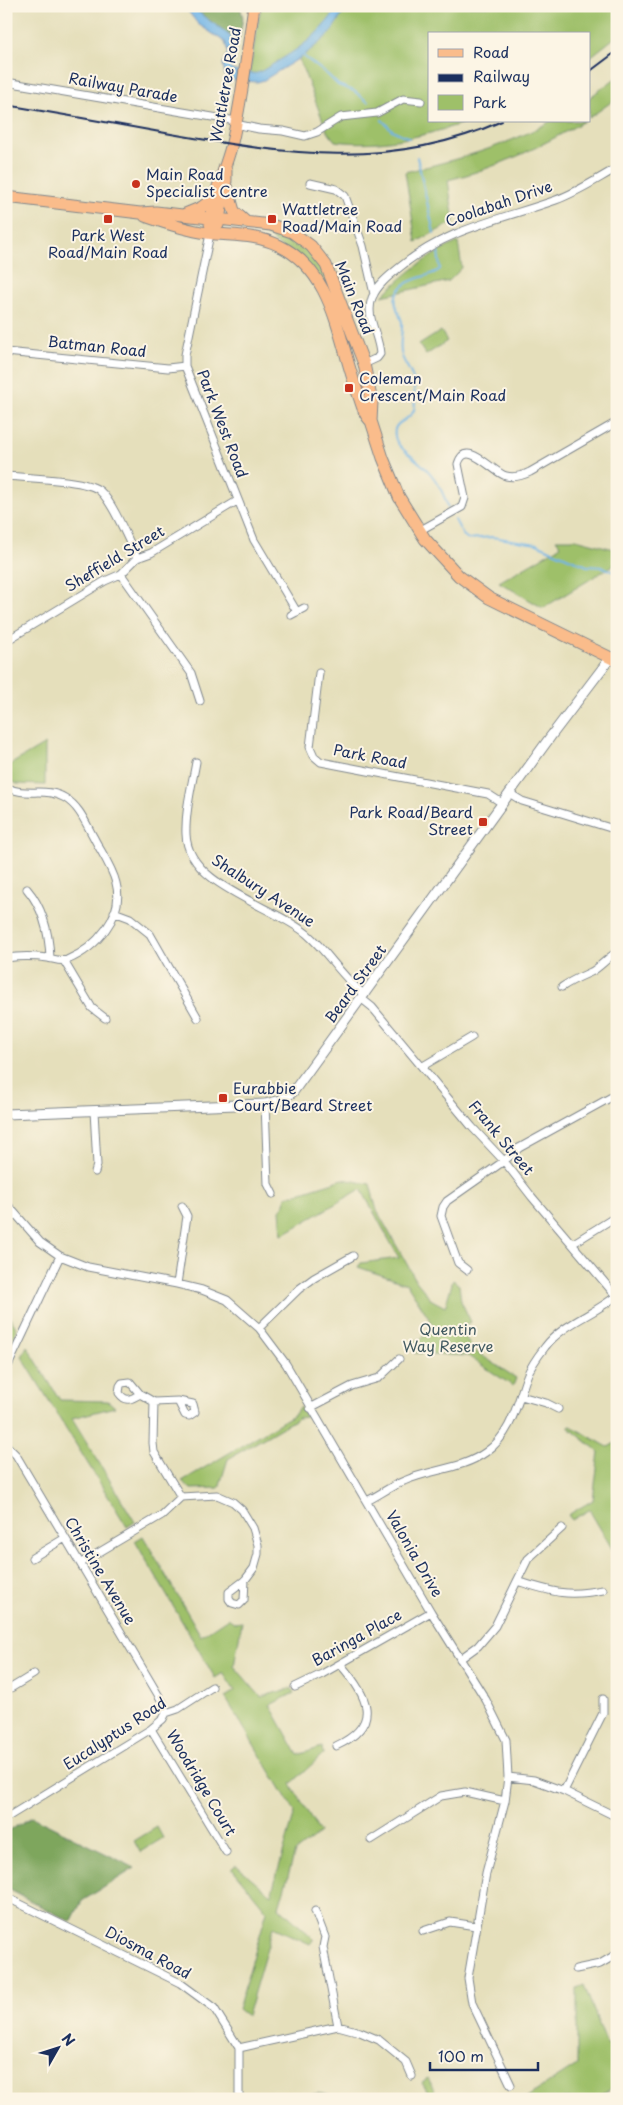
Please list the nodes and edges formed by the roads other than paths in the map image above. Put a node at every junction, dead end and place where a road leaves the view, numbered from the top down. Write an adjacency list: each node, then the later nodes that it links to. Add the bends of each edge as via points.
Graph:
1 (254, 6): 4 (main road, Wattletree Road)
2 (6, 82): 4 (street, Railway Parade)
3 (421, 101): 4 (street, Railway Parade, via 403,99 376,113 338,118 305,136)
4 (235, 122): 5 (main road, Wattletree Road)
5 (225, 168): 8 (main road, Wattletree Road); 10 (main road, Wattletree Road)
6 (617, 168): 16 (street, Coolabah Drive, via 563,197 479,223 440,240 398,268)
7 (310, 183): 16 (street, via 336,189 345,196 363,246)
8 (226, 184): 13 (main road, Wattletree Road); 14 (main road, via 234,211)
9 (6, 197): 11 (main road, Main Road)
10 (214, 198): 12 (main road, via 198,210); 13 (main road, Wattletree Road)
11 (140, 213): 12 (main road, Main Road); 15 (main road, Main Road, via 187,230)
12 (181, 215): 13 (main road, Main Road)
13 (215, 219): 14 (main road, Main Road); 15 (main road, Wattletree Road)
14 (247, 222): 18 (main road, Main Road, via 286,230 300,236 316,250 330,274)
15 (210, 234): 19 (street, Park West Road); 20 (main road, Main Road, via 266,240 284,248 305,264 328,298)
16 (374, 294): 18 (street, via 371,314 380,354)
17 (6, 352): 19 (street, Batman Road, via 168,368)
18 (364, 364): 20 (main road); 21 (main road, Main Road, via 372,402)
19 (185, 366): 24 (street, Park West Road)
20 (349, 370): 21 (main road, Main Road, via 364,411)
21 (372, 421): 25 (main road, Main Road, via 394,484)
22 (617, 422): 25 (street, via 518,477 501,474 478,457 465,454 458,464 465,498 462,507)
23 (6, 476): 26 (street, via 95,488 107,499)
24 (238, 501): 26 (street, Sheffield Street, via 151,553); 28 (street, Park West Road, via 257,546)
25 (419, 531): 30 (main road, Main Road, via 450,567 480,591 513,611)
26 (137, 558): 27 (street, Sheffield Street)
27 (122, 574): 29 (street, Sheffield Street); 32 (street, via 190,673)
28 (297, 612)
29 (6, 641)
30 (614, 659): 35 (street, Beard Street, via 550,736)
31 (319, 673): 36 (street, Park Road, via 310,747 321,762 488,794)
32 (200, 701)
33 (196, 762): 45 (street, Shalbury Avenue, via 186,822 188,849 193,858 216,880 307,934)
34 (6, 787): 39 (street, via 16,791 52,792 67,799 79,811 114,876 117,893)
35 (509, 793): 36 (street, Beard Street); 37 (street, via 522,801)
36 (502, 803): 45 (street, Beard Street)
37 (617, 830)
38 (28, 889): 42 (street, via 43,913)
39 (114, 912): 43 (street, via 110,923 90,947); 47 (street, via 130,918 150,934)
40 (617, 952): 44 (street, via 592,972 576,977)
41 (6, 958): 42 (street)
42 (50, 958): 43 (street)
43 (64, 961): 46 (street, via 92,1008)
44 (562, 987)
45 (364, 997): 49 (street, Frank Street); 51 (street, Beard Street, via 293,1092 281,1100)
46 (105, 1018)
47 (198, 1018)
48 (472, 1037): 49 (street)
49 (422, 1066): 54 (street, Frank Street)
50 (617, 1094): 54 (street, via 518,1148)
51 (265, 1104): 52 (street, Beard Street); 56 (street, via 268,1184)
52 (94, 1111): 53 (street, Beard Street); 55 (street)
53 (6, 1114)
54 (504, 1161): 60 (street, Frank Street); 63 (street, via 443,1207 442,1216 458,1263)
55 (95, 1172)
56 (273, 1194)
57 (6, 1203): 61 (street, Valonia Drive, via 40,1242)
58 (182, 1206): 64 (street, via 187,1216)
59 (617, 1216): 60 (street)
60 (572, 1244): 65 (street, Frank Street)
61 (60, 1256): 64 (street, Valonia Drive, via 88,1267); 68 (street)
62 (353, 1256): 66 (street, via 306,1284)
63 (467, 1270)
64 (177, 1284): 66 (street, Valonia Drive, via 228,1300)
65 (616, 1296): 70 (street, via 547,1344 533,1363)
66 (259, 1328): 73 (street, Valonia Drive, via 286,1364)
67 (399, 1359): 73 (street, via 379,1378 352,1386)
68 (6, 1370)
69 (140, 1394): 72 (street)
70 (521, 1396): 74 (street); 77 (street, via 507,1428 486,1452 446,1470 404,1481)
71 (178, 1401): 72 (street)
72 (154, 1402): 76 (street, via 154,1452)
73 (310, 1408): 77 (street, Valonia Drive)
74 (558, 1410)
75 (6, 1445): 79 (street, Christine Avenue, via 16,1455)
76 (181, 1497): 81 (street, via 162,1515); 82 (street, via 217,1495 242,1510 253,1528 258,1545 257,1560)
77 (367, 1501): 85 (street, Valonia Drive)
78 (562, 1528): 83 (street, via 528,1559)
79 (65, 1538): 80 (street); 81 (street, Christine Avenue)
80 (32, 1558)
81 (80, 1563): 93 (street, Christine Avenue)
82 (245, 1580)
83 (517, 1582): 84 (street, via 561,1594); 86 (street, via 495,1626 478,1646)
84 (603, 1590)
85 (432, 1612): 86 (street, Valonia Drive); 87 (street, Baringa Place)
86 (460, 1660): 96 (street, Valonia Drive, via 486,1700 506,1740)
87 (340, 1664): 90 (street, Baringa Place); 95 (street, via 356,1683 367,1710 364,1727 351,1739)
88 (34, 1674): 91 (street)
89 (212, 1687): 93 (street, Eucalyptus Road)
90 (295, 1687)
91 (6, 1691)
92 (603, 1699): 97 (street, via 603,1713)
93 (166, 1713): 94 (street, Eucalyptus Road)
94 (152, 1729): 100 (street, Eucalyptus Road); 102 (street, Woodridge Court)
95 (336, 1746)
96 (508, 1778): 97 (street, via 534,1780); 98 (street, Valonia Drive)
97 (564, 1791): 99 (street)
98 (505, 1801): 101 (street, via 465,1792 441,1796); 105 (street, Valonia Drive)
99 (617, 1817)
100 (6, 1818)
101 (371, 1840)
102 (226, 1852)
103 (6, 1897): 110 (street, Diosma Road, via 180,1983 214,2008)
104 (315, 1911): 109 (street, via 325,1937 323,1947)
105 (476, 1926): 106 (street, via 450,1922); 112 (street, Valonia Drive, via 468,1978 472,2003)
106 (423, 1931)
107 (617, 1954): 108 (street, via 600,1964)
108 (576, 1969)
109 (338, 2026): 110 (street); 111 (street, via 379,2040 406,2062)
110 (239, 2048): 113 (street)
111 (412, 2076)
112 (512, 2085)
113 (239, 2099)

